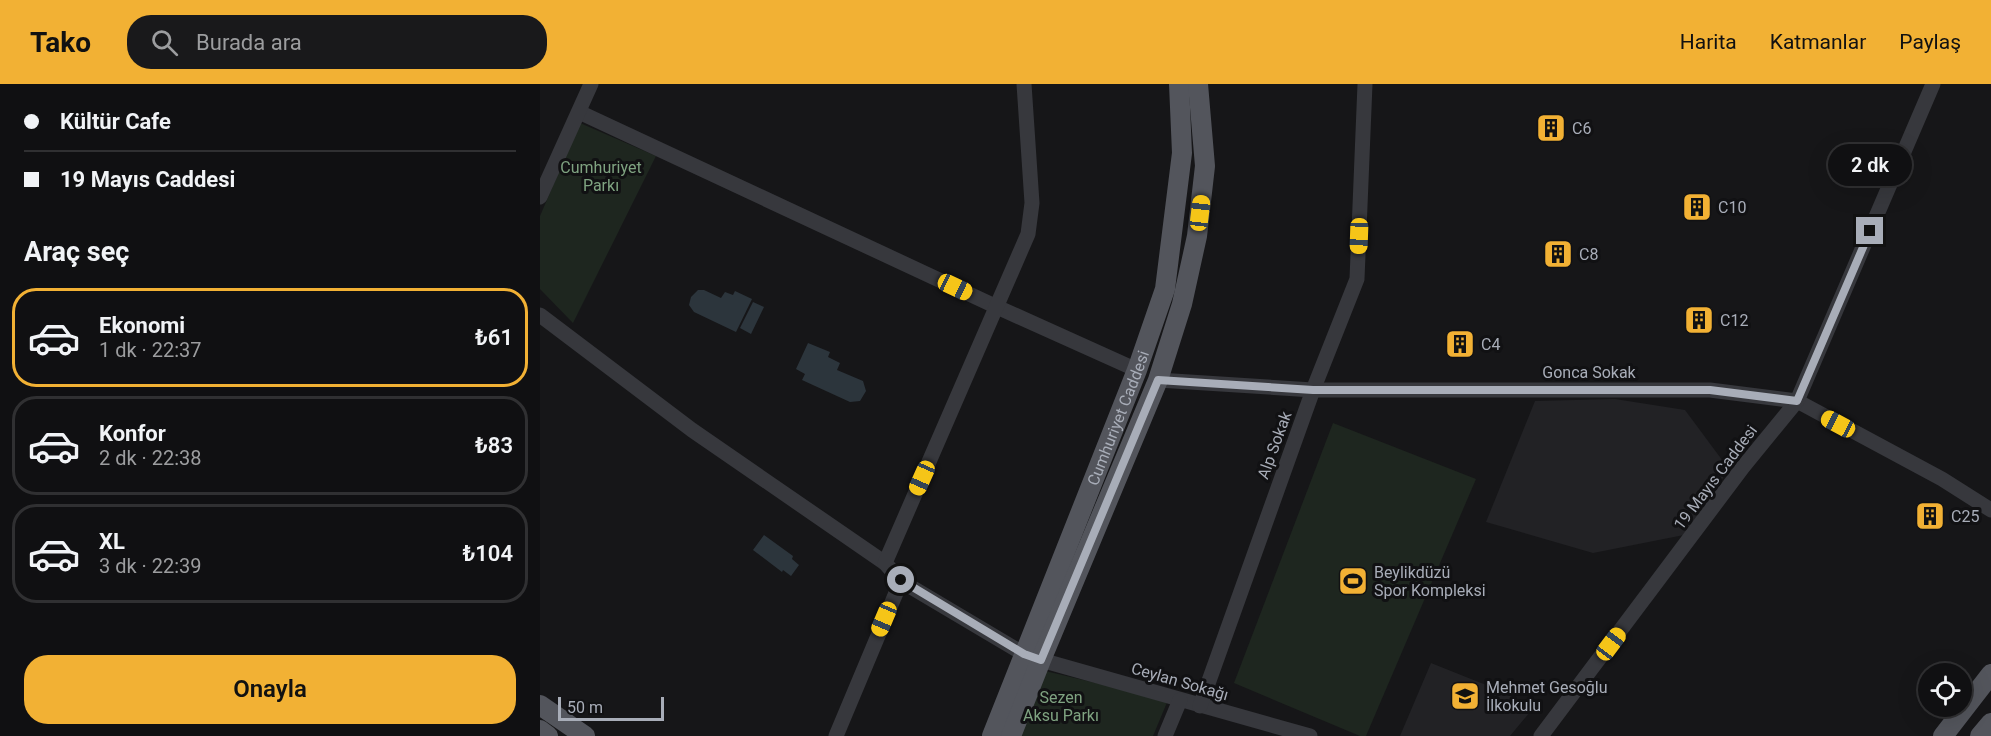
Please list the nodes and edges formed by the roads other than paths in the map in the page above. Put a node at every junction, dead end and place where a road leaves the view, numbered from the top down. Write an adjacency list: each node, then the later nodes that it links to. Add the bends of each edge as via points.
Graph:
1 (591, 84): 7 (street)
2 (1024, 84): 9 (street, via 1032,203 1029,234)
3 (1179, 84): 11 (main road, Cumhuriyet Caddesi, via 1182,153 1165,289)
4 (1198, 84): 12 (main road, Cumhuriyet Caddesi, via 1205,166 1197,236 1182,304)
5 (1365, 84): 13 (street, Alp Sokak, via 1357,279)
6 (1933, 84): 14 (street, 19 Mayıs Caddesi)
7 (579, 112): 8 (street); 9 (street)
8 (540, 197)
9 (997, 307): 11 (street); 16 (street)
10 (540, 315): 16 (street, Ceylan Sokağı, via 692,430)
11 (1137, 370): 12 (main road); 18 (main road, Cumhuriyet Caddesi)
12 (1158, 380): 13 (street, Gonca Sokak); 18 (main road, Cumhuriyet Caddesi)
13 (1313, 390): 14 (street, Gonca Sokak, via 1710,390); 22 (street, Alp Sokak)
14 (1797, 401): 15 (street, Gonca Sokak, via 1942,479); 32 (street, 19 Mayıs Caddesi)
15 (1991, 510)
16 (885, 563): 17 (street, Ceylan Sokağı)
17 (901, 580): 18 (street, Ceylan Sokağı); 27 (street)
18 (1033, 657): 20 (street, Ceylan Sokağı); 28 (main road, Cumhuriyet Caddesi); 29 (main road, Cumhuriyet Caddesi)
19 (1991, 674): 33 (main road)
20 (1180, 700): 22 (street, Ceylan Sokağı); 30 (street)
21 (540, 705): 26 (main road)
22 (1200, 706): 31 (street, Ceylan Sokağı)
23 (1991, 723): 34 (main road)
24 (540, 730): 25 (main road)
25 (548, 736)
26 (585, 736)
27 (836, 736)
28 (992, 736)
29 (1011, 736)
30 (1165, 736)
31 (1310, 736)
32 (1541, 736)
33 (1943, 736)
34 (1980, 736)

